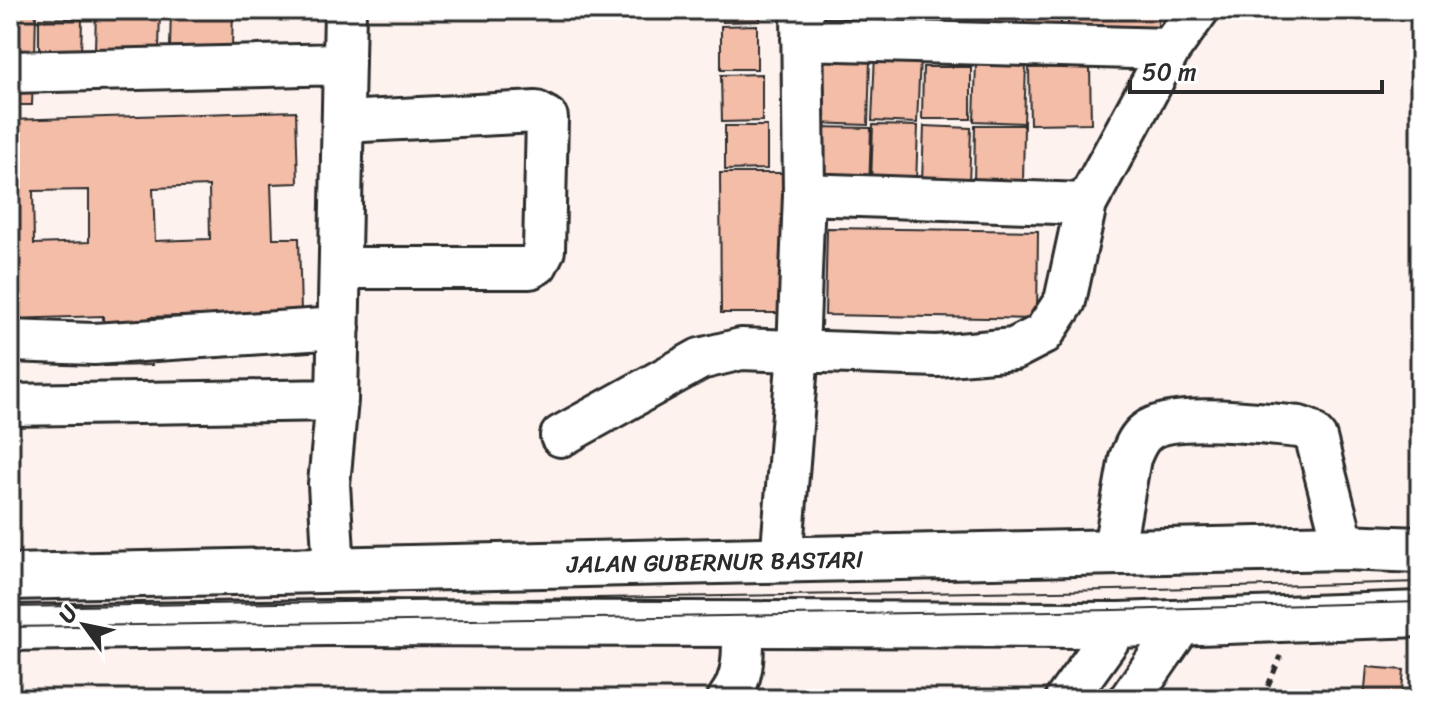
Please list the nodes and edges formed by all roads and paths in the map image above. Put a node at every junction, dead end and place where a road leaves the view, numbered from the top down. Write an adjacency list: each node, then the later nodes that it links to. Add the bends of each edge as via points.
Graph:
1 (345, 10): 5 (street)
2 (1198, 10): 4 (street)
3 (802, 25): 4 (street); 8 (street)
4 (1170, 49): 9 (street)
5 (344, 64): 6 (street); 7 (street)
6 (10, 72)
7 (343, 122): 10 (street); 10 (street, via 536,112 547,118 544,250 537,264)
8 (804, 194): 9 (street); 13 (street)
9 (1086, 204): 13 (street, via 1065,301 1043,334 1024,344 937,356)
10 (340, 268): 11 (street)
11 (339, 328): 12 (street, via 94,344); 14 (street)
12 (10, 341)
13 (798, 352): 16 (street, via 741,349 709,356); 19 (street)
14 (337, 400): 15 (street); 20 (street, via 329,484)
15 (10, 405)
16 (561, 436)
17 (1113, 554): 18 (highway, JALAN GUBERNUR BASTARI); 18 (street, via 1136,443 1164,423 1222,421 1308,430); 19 (highway, JALAN GUBERNUR BASTARI)
18 (1392, 555)
19 (781, 561): 20 (highway, JALAN GUBERNUR BASTARI)
20 (331, 570): 21 (highway, JALAN GUBERNUR BASTARI); 24 (highway)
21 (10, 577)
22 (1420, 614): 23 (highway)
23 (1184, 621): 26 (highway); 30 (street)
24 (327, 623): 25 (highway); 27 (highway)
25 (743, 625): 26 (highway); 28 (street, via 742,665)
26 (1119, 625): 29 (street)
27 (10, 628)
28 (728, 699)
29 (1066, 699)
30 (1130, 699)

